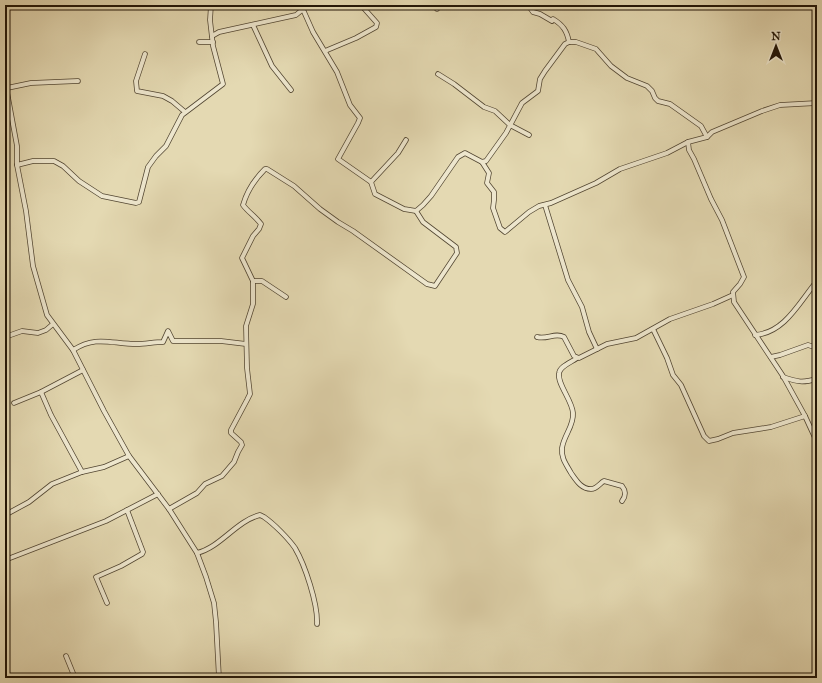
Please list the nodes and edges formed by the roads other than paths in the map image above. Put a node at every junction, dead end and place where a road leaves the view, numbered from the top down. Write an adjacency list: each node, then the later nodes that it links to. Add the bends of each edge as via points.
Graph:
1 (211, 5): 7 (street)
2 (301, 5): 5 (street)
3 (528, 5): 10 (street, via 533,12 560,23 566,29)
4 (363, 6): 11 (street, via 377,23 376,27)
5 (302, 10): 6 (street, via 296,15); 11 (street)
6 (254, 25): 7 (street, via 219,32); 17 (street, via 272,66)
7 (212, 36): 9 (street)
8 (199, 42): 9 (street)
9 (213, 42): 19 (street, via 223,84)
10 (569, 42): 20 (street, via 545,71 536,94 522,103); 22 (street, via 596,49 626,78 647,86 658,101 670,104 701,126)
11 (325, 51): 27 (street, via 337,72 350,105 360,118 338,159)
12 (145, 54): 19 (street, via 136,82 137,91 163,96)
13 (5, 61): 16 (street)
14 (438, 74): 20 (street, via 484,107 495,111)
15 (78, 81): 16 (street, via 31,83)
16 (7, 88): 26 (street, via 17,146)
17 (291, 90)
18 (817, 103): 22 (street, via 780,105 712,132)
19 (185, 112): 26 (street, via 166,146 148,167 141,200 136,203 102,196 54,162 33,161)
20 (510, 125): 21 (street); 25 (street, via 486,161)
21 (529, 135)
22 (707, 137): 24 (street)
23 (406, 140): 27 (street, via 398,153)
24 (688, 142): 28 (street, via 667,153 620,169 596,183); 32 (street, via 689,150 722,220 744,276)
25 (482, 162): 28 (street, via 489,173 487,183 494,192 492,206 502,231 506,232 530,212); 29 (street, via 465,153 458,157 431,196)
26 (17, 165): 34 (street, via 27,218 32,266 47,315)
27 (371, 182): 29 (street, via 375,194 404,209)
28 (545, 205): 43 (street, via 568,280 582,307)
29 (416, 212): 30 (street, via 423,222 456,247 457,253 436,286 427,284 320,209 294,186 265,169 245,196 243,205 261,224 242,258)
30 (253, 281): 33 (street, via 262,281); 41 (street, via 253,304 246,326)
31 (817, 281): 36 (street, via 787,319 769,332)
32 (733, 295): 35 (street, via 670,319); 36 (street, via 737,308)
33 (286, 297)
34 (53, 324): 37 (street, via 38,333 22,331); 44 (street)
35 (653, 329): 43 (street, via 636,338 607,344); 52 (street, via 673,375 681,385 704,436 709,441 733,433 771,427)
36 (755, 335): 45 (street)
37 (5, 337)
38 (537, 337): 46 (street, via 561,335)
39 (173, 340): 40 (street); 40 (street, via 168,331); 41 (street)
40 (163, 342): 44 (street, via 138,344 103,340 83,344)
41 (246, 344): 58 (street, via 250,394 231,430 242,446 234,462 222,476 205,484 197,493)
42 (817, 348): 45 (street, via 808,344)
43 (597, 349): 46 (street)
44 (73, 350): 47 (street)
45 (771, 357): 48 (street)
46 (577, 358): 57 (street, via 559,372 573,413 572,423 562,446 563,461 574,480 586,488 594,488 604,481 622,486 625,492)
47 (83, 370): 50 (street); 54 (street)
48 (783, 376): 49 (street, via 797,382); 52 (street)
49 (817, 379)
50 (41, 392): 51 (street); 55 (street)
51 (14, 403)
52 (805, 416): 53 (street)
53 (817, 442)
54 (129, 456): 55 (street, via 104,467); 56 (street)
55 (82, 472): 60 (street, via 52,484 29,502)
56 (158, 494): 58 (street); 59 (street)
57 (622, 501)
58 (169, 509): 61 (street)
59 (127, 510): 62 (street, via 79,532); 63 (street, via 143,552 121,566 96,577)
60 (5, 515)
61 (197, 553): 64 (street, via 210,549 249,519 260,515 264,517 289,540 297,553 314,595); 67 (street, via 214,604)
62 (5, 560)
63 (107, 603)
64 (317, 624)
65 (66, 656): 66 (street)
66 (75, 678)
67 (219, 678)

